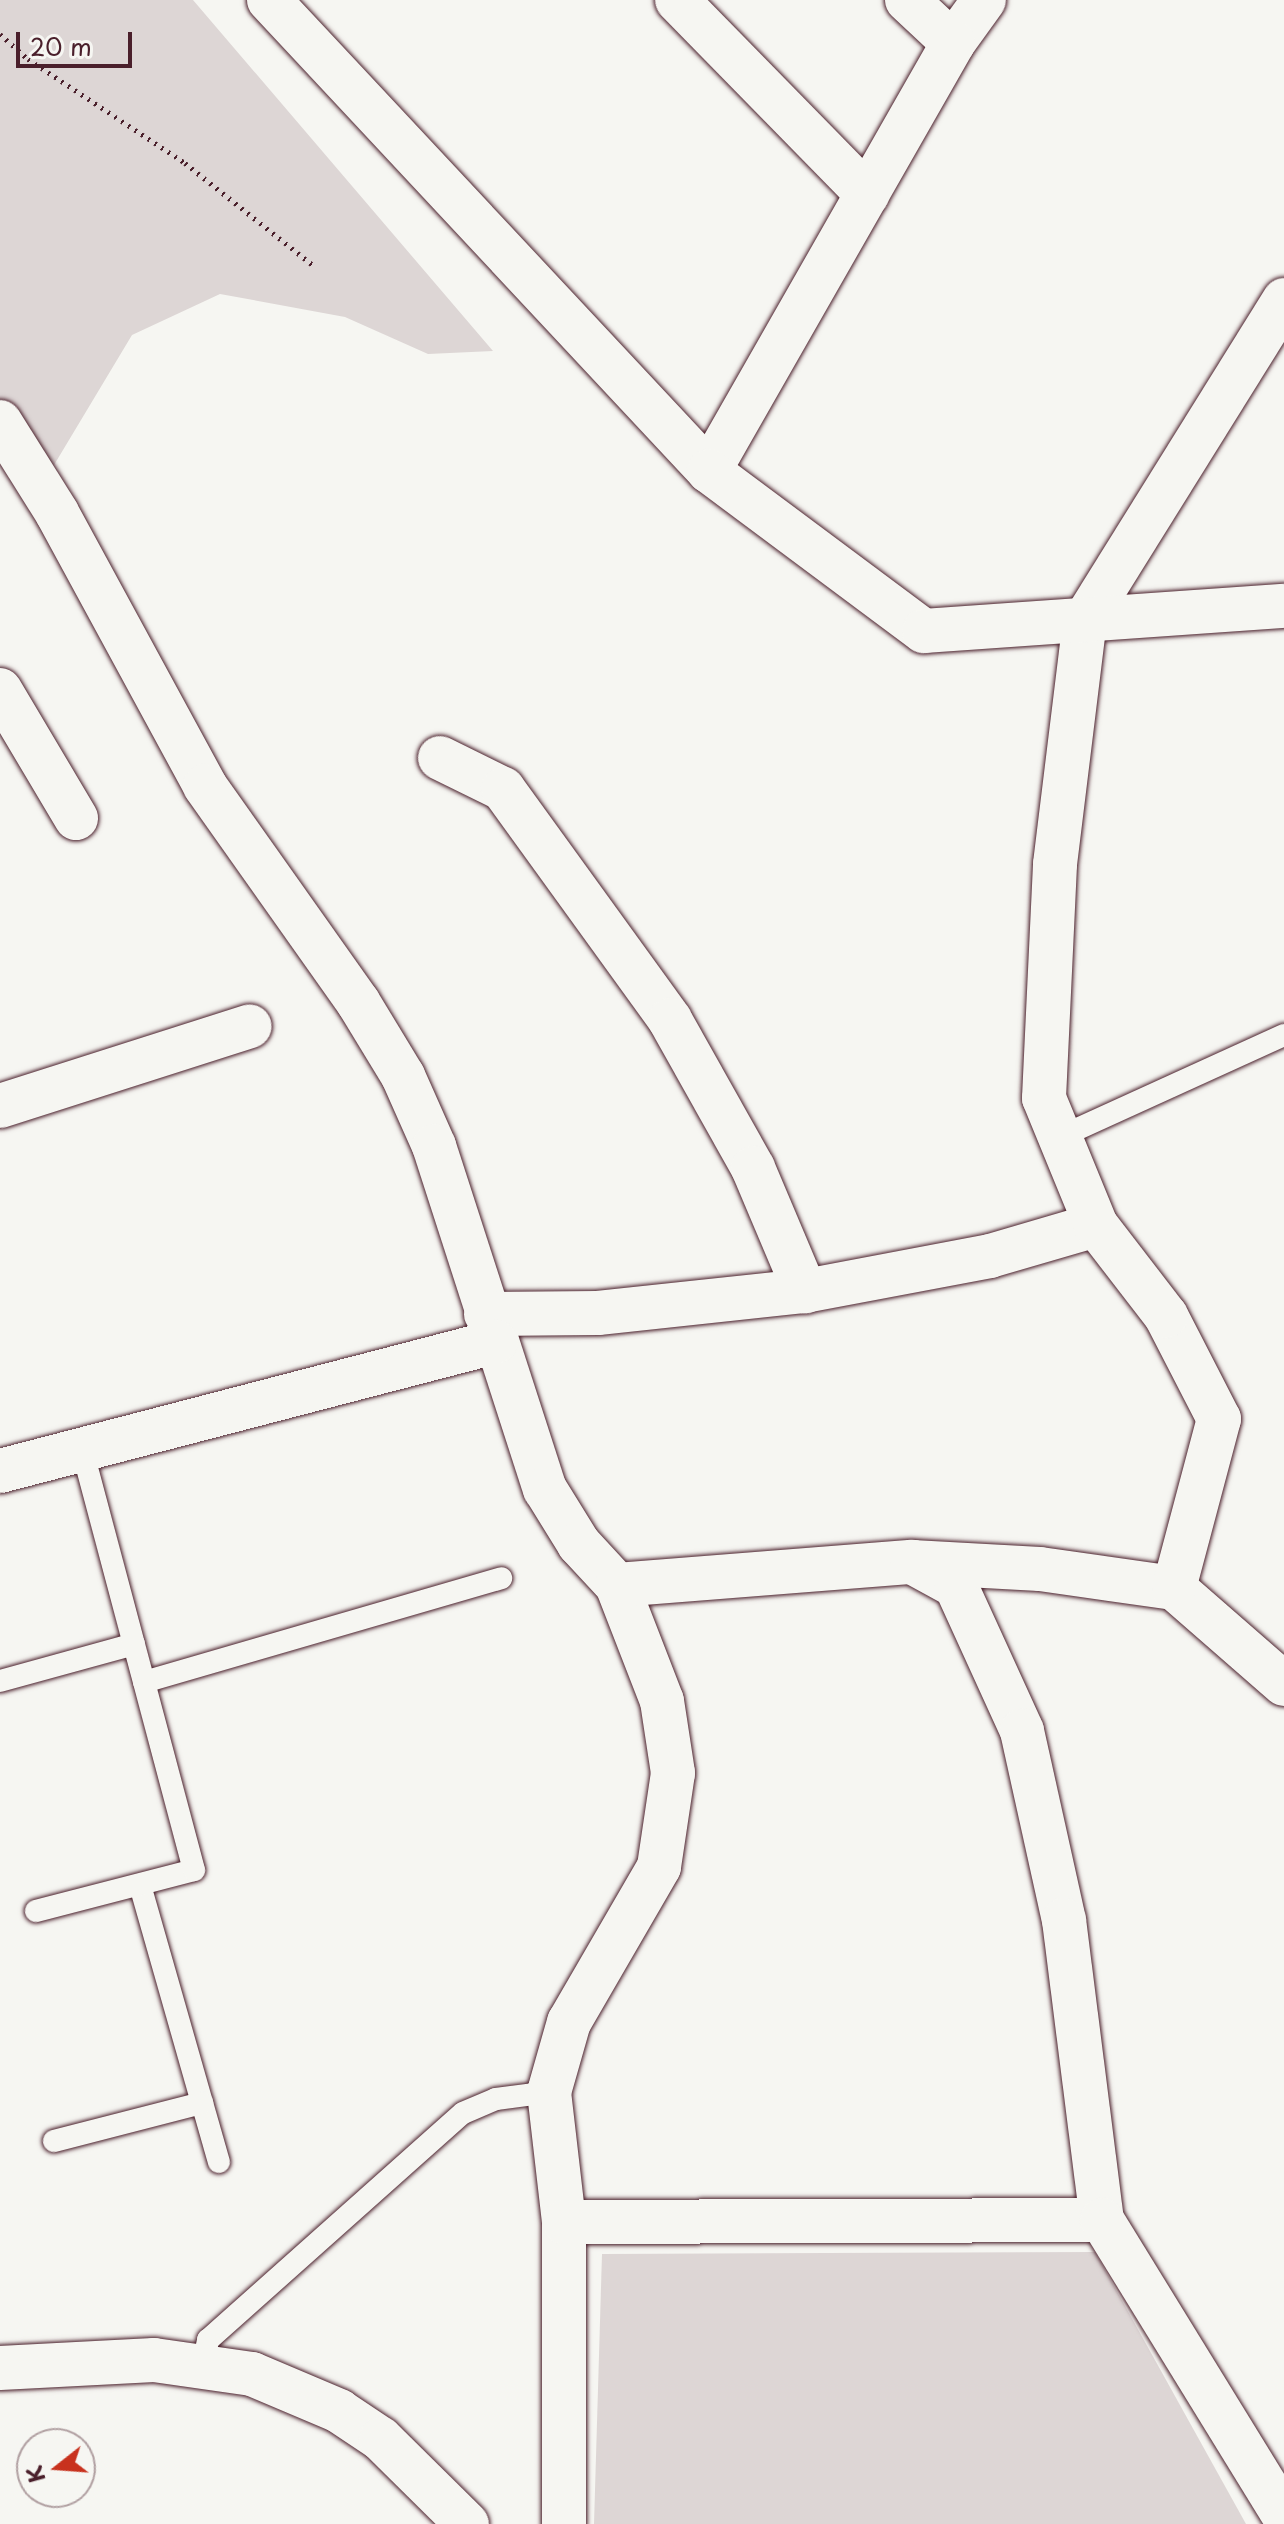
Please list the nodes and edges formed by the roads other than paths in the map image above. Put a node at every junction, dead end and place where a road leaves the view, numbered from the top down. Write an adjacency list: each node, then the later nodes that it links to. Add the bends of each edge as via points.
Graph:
1 (677, 0): 6 (street)
2 (907, 0): 5 (street)
3 (984, 0): 5 (street)
4 (284, 5): 9 (street)
5 (953, 43): 6 (street)
6 (867, 194): 9 (street)
7 (1284, 300): 11 (street)
8 (0, 422): 21 (street, via 57,513 205,786 358,1002 403,1076 434,1146)
9 (709, 471): 11 (street, via 924,631)
10 (1284, 606): 11 (street)
11 (1085, 620): 18 (street, via 1055,864 1044,1098)
12 (0, 690): 14 (street)
13 (440, 758): 20 (street, via 503,789 670,1020 753,1168)
14 (76, 818)
15 (250, 1026): 17 (street)
16 (1284, 1035): 18 (lane)
17 (0, 1106)
18 (1060, 1137): 19 (street)
19 (1096, 1225): 20 (street, via 990,1256); 27 (street, via 1166,1316 1219,1419)
20 (805, 1291): 21 (street)
21 (491, 1328): 22 (street); 26 (street, via 550,1500 579,1544)
22 (82, 1449): 23 (street); 28 (lane)
23 (0, 1471)
24 (912, 1562): 26 (street); 27 (street, via 1040,1569); 38 (street, via 956,1586 1022,1731 1064,1920)
25 (501, 1578): 30 (lane)
26 (617, 1585): 34 (street, via 662,1701 670,1734 672,1804 659,1867 569,2022)
27 (1174, 1588): 31 (street)
28 (134, 1644): 29 (lane); 30 (lane)
29 (0, 1681)
30 (144, 1682): 32 (lane, via 194,1870)
31 (1284, 1684)
32 (140, 1885): 33 (lane); 35 (lane)
33 (36, 1911)
34 (549, 2092): 39 (street); 40 (lane, via 496,2099 463,2113 208,2340)
35 (202, 2103): 36 (lane); 37 (lane)
36 (54, 2141)
37 (219, 2162)
38 (1102, 2220): 39 (street); 42 (street)
39 (564, 2222): 44 (street)
40 (203, 2364): 41 (street, via 154,2360); 43 (street, via 292,2388 339,2411 381,2439)
41 (0, 2368)
42 (1284, 2516)
43 (467, 2524)
44 (564, 2524)

